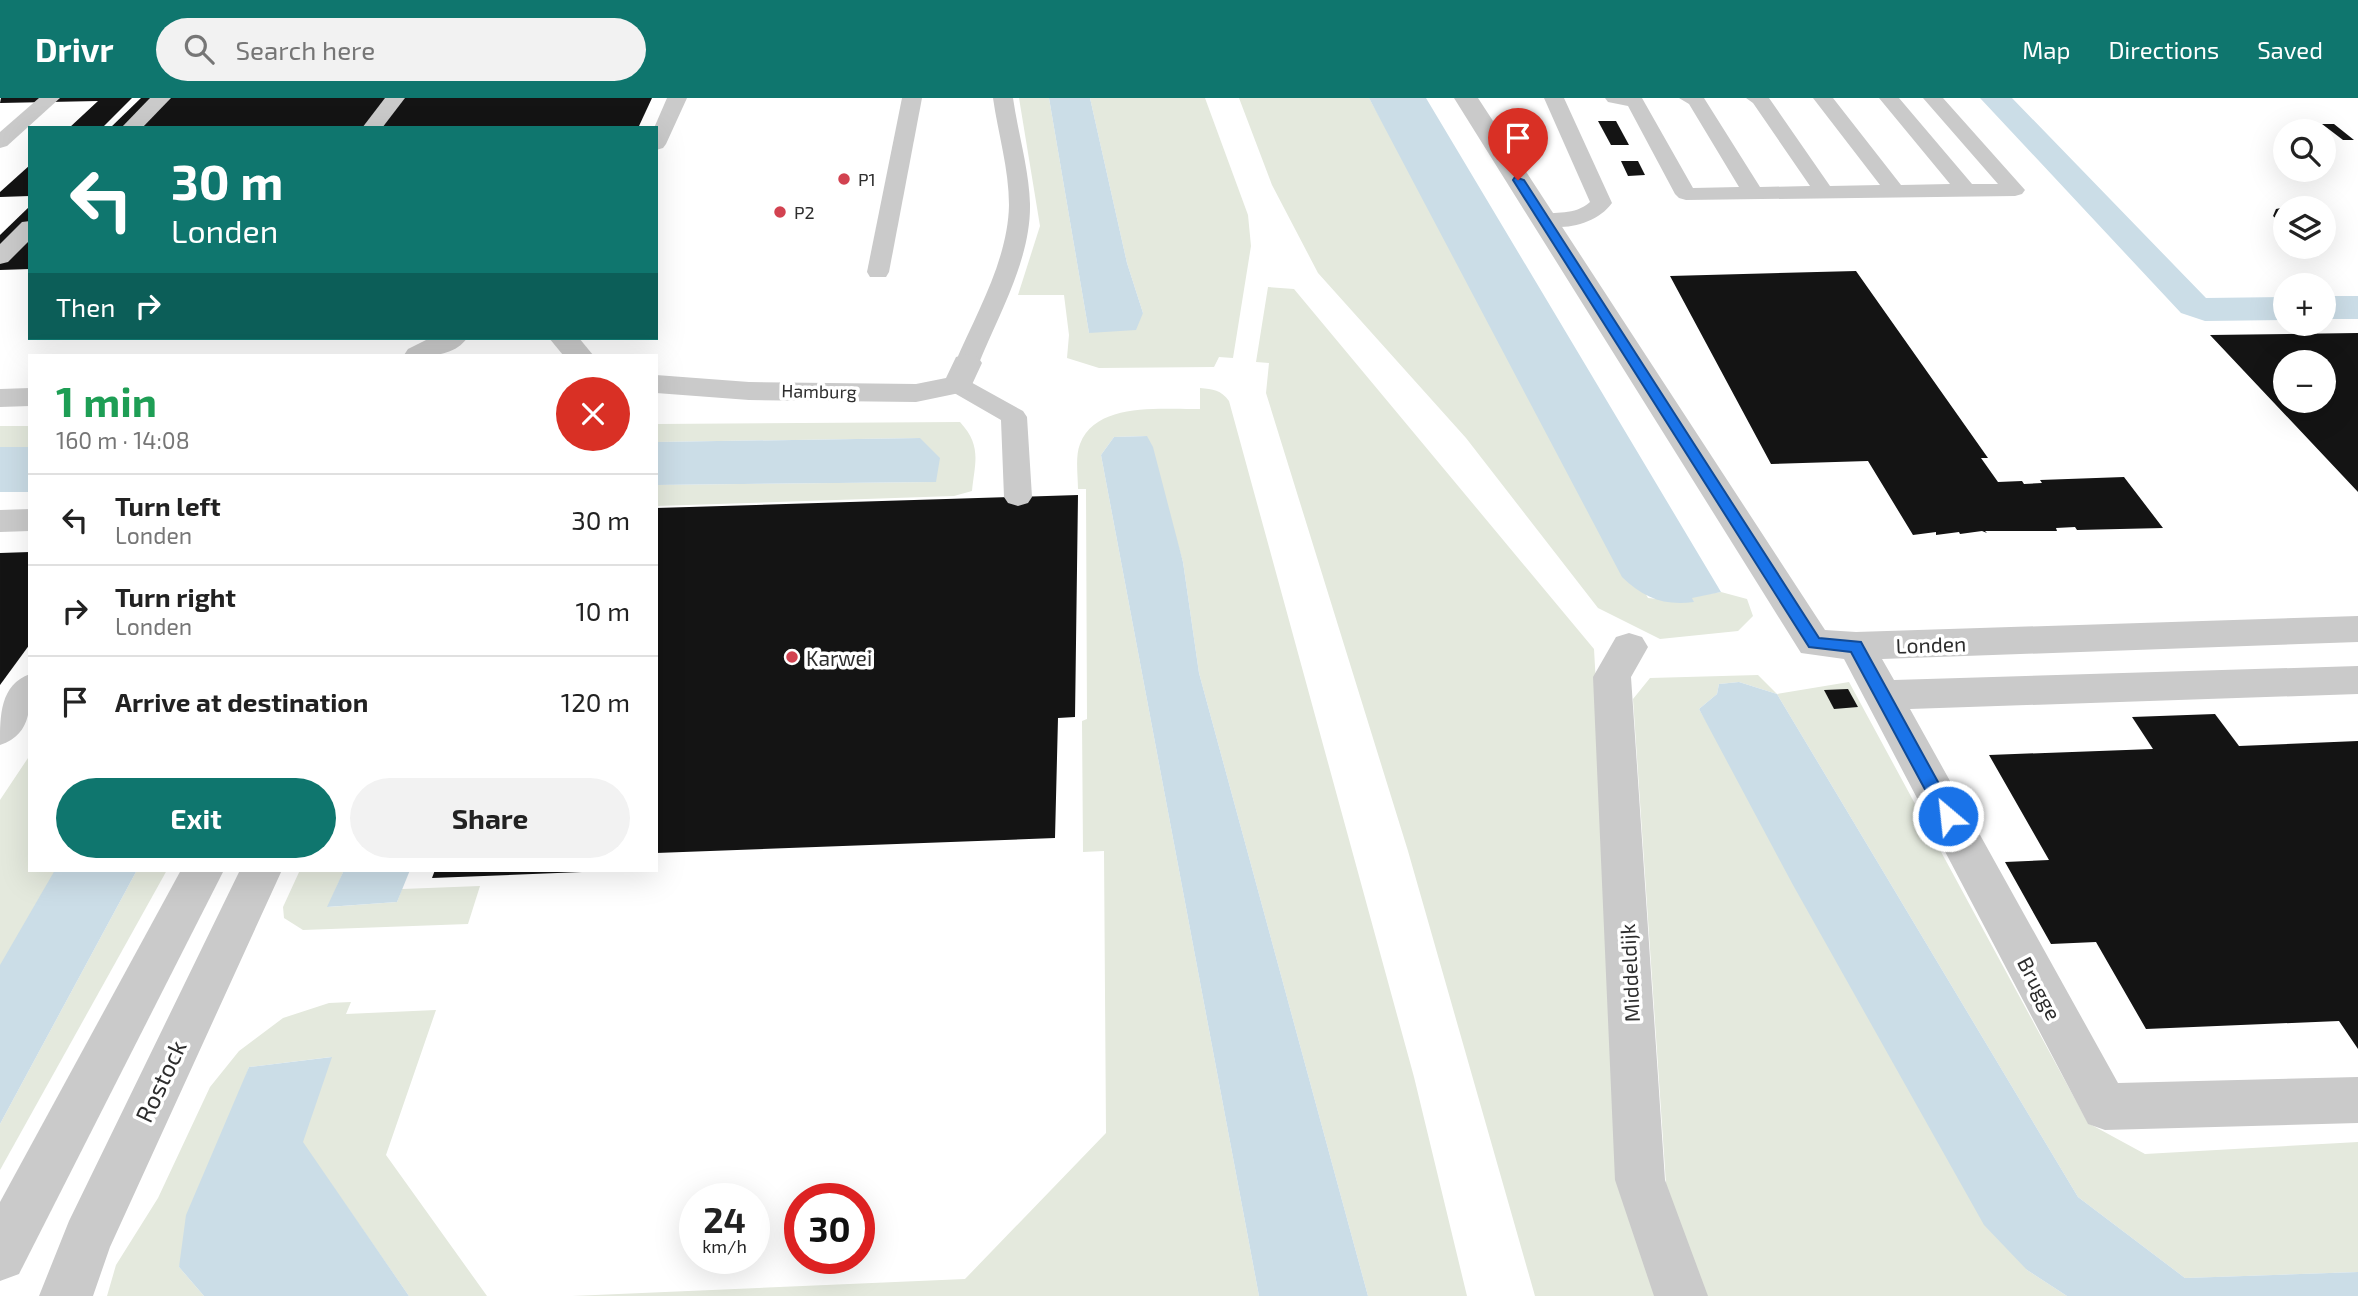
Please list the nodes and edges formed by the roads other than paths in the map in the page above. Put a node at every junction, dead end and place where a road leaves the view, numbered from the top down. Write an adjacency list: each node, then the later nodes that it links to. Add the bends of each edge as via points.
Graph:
1 (50, 98): 18 (lane)
2 (161, 98): 15 (lane)
3 (395, 98): 16 (lane)
4 (677, 98): 17 (lane)
5 (912, 98): 26 (lane)
6 (1003, 98): 31 (lane, via 1019,220 1005,269)
7 (1466, 98): 23 (street, Londen)
8 (1554, 98): 23 (lane, via 1601,203 1580,218)
9 (1615, 98): 22 (lane, via 1634,102 1686,194)
10 (1689, 98): 22 (lane, via 1696,100)
11 (1756, 98): 21 (lane)
12 (1823, 98): 20 (lane)
13 (1889, 98): 19 (lane)
14 (1933, 98): 19 (lane, via 2015,190)
15 (133, 126)
16 (374, 126)
17 (658, 140)
18 (0, 142)
19 (1966, 190): 20 (lane)
20 (1895, 191): 21 (lane)
21 (1824, 192): 22 (lane)
22 (1754, 193)
23 (1545, 220): 39 (street, Londen, via 1814,643)
24 (28, 229): 25 (lane)
25 (0, 257)
26 (878, 272)
27 (448, 340): 29 (street)
28 (566, 340): 30 (street)
29 (421, 354)
30 (577, 354)
31 (963, 374): 32 (street, Hamburg, via 916,393 749,391); 35 (lane, via 1014,417)
32 (658, 384)
33 (28, 397): 34 (street)
34 (0, 398)
35 (1018, 497)
36 (28, 520): 37 (street)
37 (0, 521)
38 (2358, 629): 39 (street, Londen)
39 (1856, 646): 43 (street, Brugge)
40 (1629, 647): 50 (street, Middeldijk, via 1612,677 1640,1180)
41 (2358, 680): 43 (street)
42 (28, 691): 44 (street)
43 (1882, 695): 47 (street, Brugge, via 2105,1107)
44 (0, 730)
45 (202, 872): 48 (street)
46 (260, 872): 49 (street, Rostock, via 93,1226)
47 (2358, 1100)
48 (0, 1255)
49 (65, 1296)
50 (1681, 1296)

